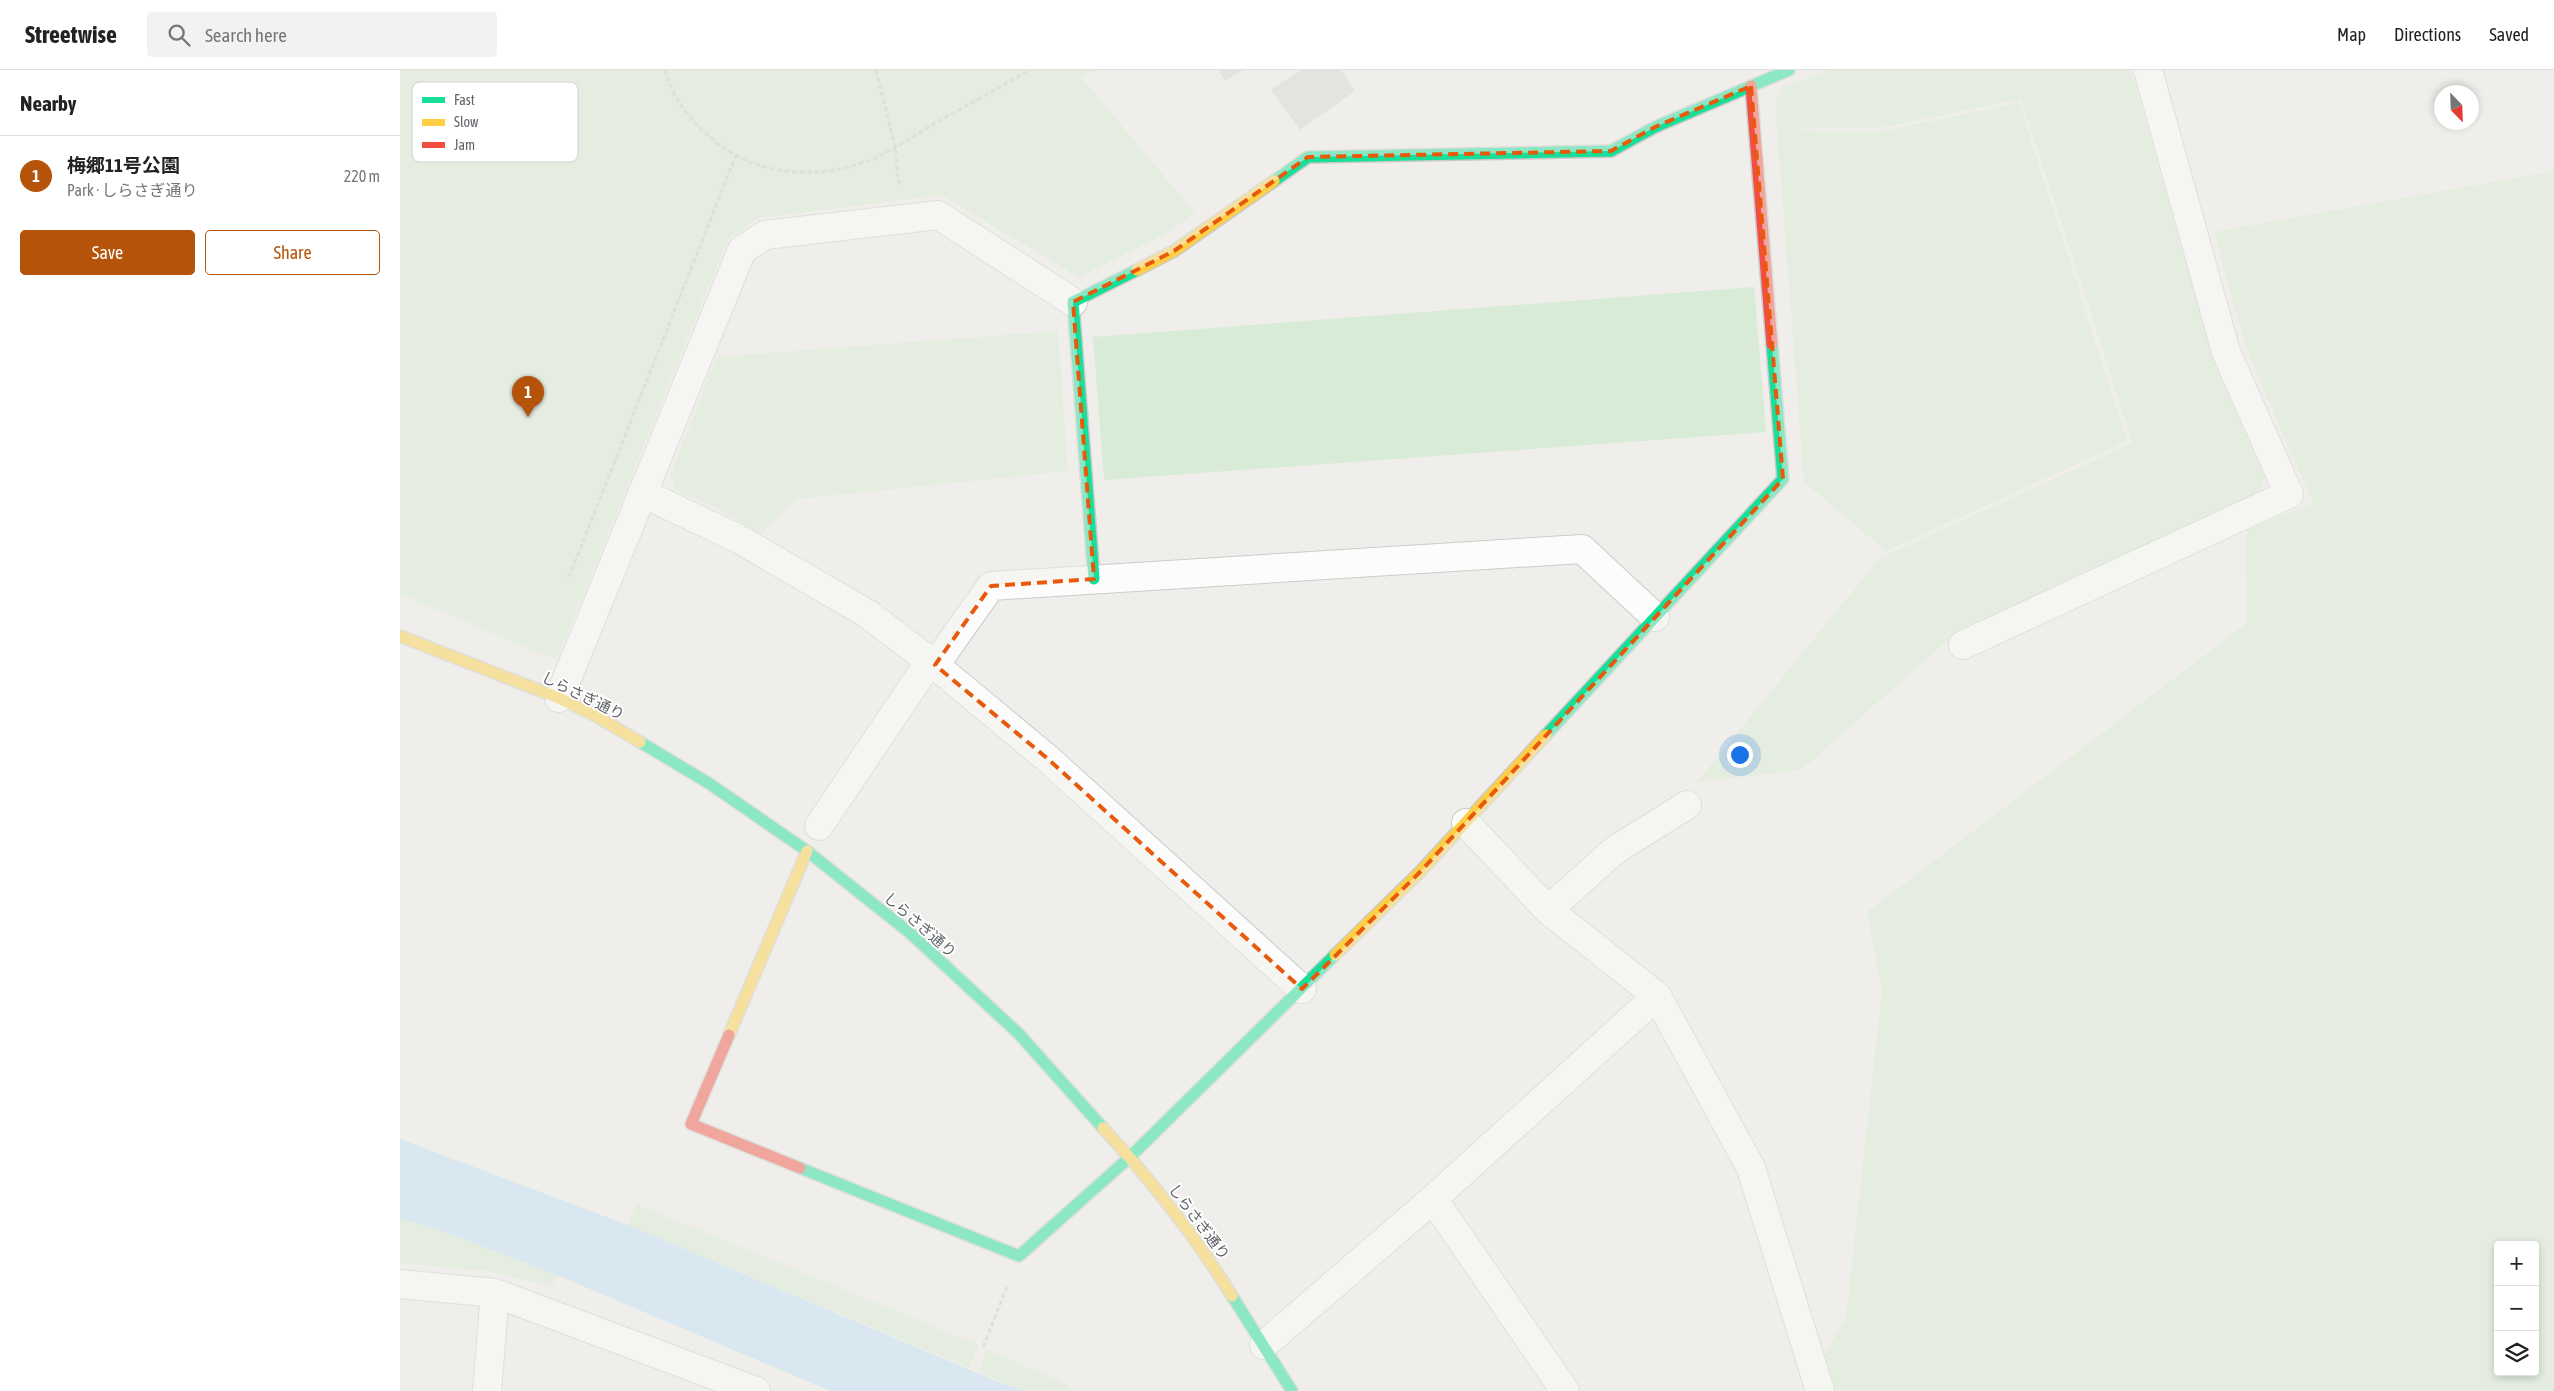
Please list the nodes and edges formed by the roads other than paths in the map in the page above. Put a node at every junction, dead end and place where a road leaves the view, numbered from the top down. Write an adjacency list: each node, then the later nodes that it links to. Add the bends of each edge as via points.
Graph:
1 (1789, 70): 3 (street)
2 (2148, 70): 9 (street, via 2226,352 2289,494)
3 (1751, 86): 4 (street, via 1655,127 1611,151 1308,156 1174,251); 7 (street, via 1783,479)
4 (1073, 302): 5 (street, via 938,215 765,235 742,250); 6 (street)
5 (642, 493): 10 (street, via 754,548 868,614); 11 (street)
6 (1094, 579): 7 (street, via 1582,550); 10 (street, via 991,586)
7 (1655, 617): 13 (street)
8 (400, 636): 11 (street, しらさぎ通り)
9 (1964, 645)
10 (933, 663): 14 (street); 17 (street, via 1048,759)
11 (559, 698): 15 (street, しらさぎ通り, via 596,716 710,784)
12 (1687, 805): 16 (street, via 1615,850)
13 (1466, 823): 16 (street); 17 (street)
14 (819, 826)
15 (807, 851): 19 (street, しらさぎ通り, via 910,933 1019,1034); 19 (street, via 691,1124 1019,1256)
16 (1548, 910): 18 (street)
17 (1302, 989): 19 (street)
18 (1657, 996): 20 (street); 28 (street, via 1751,1168)
19 (1130, 1157): 23 (street, しらさぎ通り, via 1205,1252)
20 (1433, 1199): 23 (street); 27 (street)
21 (400, 1284): 22 (street)
22 (495, 1293): 24 (street); 25 (street)
23 (1264, 1345): 26 (street, しらさぎ通り)
24 (487, 1391)
25 (756, 1391)
26 (1292, 1391)
27 (1565, 1391)
28 (1820, 1391)

